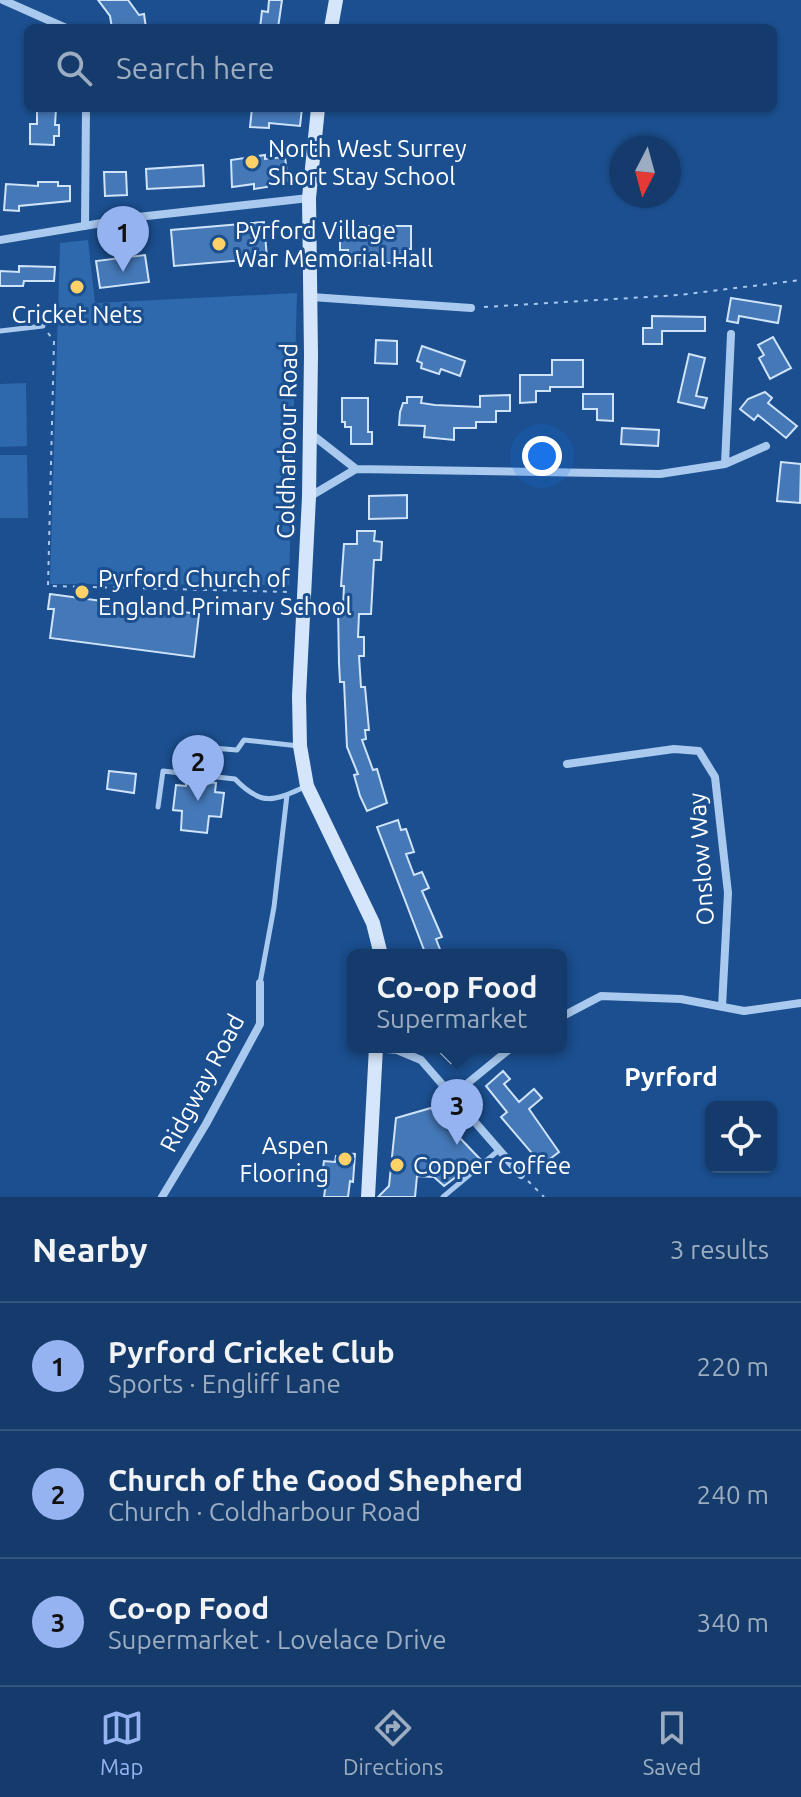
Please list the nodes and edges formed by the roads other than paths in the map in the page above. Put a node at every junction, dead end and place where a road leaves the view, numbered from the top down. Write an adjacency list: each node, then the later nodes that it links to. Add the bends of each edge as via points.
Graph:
1 (3, 0): 3 (street)
2 (336, 0): 4 (main road)
3 (57, 24)
4 (332, 24)
5 (86, 112): 8 (street)
6 (318, 112): 7 (main road, Coldharbour Road)
7 (309, 198): 8 (street); 10 (main road, Coldharbour Road)
8 (85, 226): 9 (street)
9 (0, 240)
10 (311, 297): 11 (street); 15 (main road, Coldharbour Road)
11 (471, 308)
12 (43, 326): 13 (lane)
13 (0, 331)
14 (731, 334): 17 (street)
15 (310, 433): 18 (street); 19 (main road, Coldharbour Road)
16 (766, 446): 17 (street)
17 (725, 464): 18 (street, via 660,474)
18 (356, 469): 19 (street)
19 (309, 497): 20 (main road, Coldharbour Road)
20 (300, 746): 21 (lane, via 244,740 237,750); 23 (main road, Coldharbour Road)
21 (200, 747)
22 (567, 764): 29 (street, Onslow Way, via 674,749 699,751 715,777 728,893)
23 (307, 786): 24 (lane); 26 (main road, Coldharbour Road, via 373,923)
24 (287, 795): 25 (lane, via 278,800 251,796 235,779 163,771); 27 (lane)
25 (158, 807)
26 (380, 949)
27 (260, 983): 37 (street, Ridgway Road, via 260,1024)
28 (801, 1003): 29 (street, via 744,1011)
29 (722, 1007): 30 (street, via 681,999 601,996)
30 (567, 1014)
31 (376, 1053): 38 (main road)
32 (404, 1053): 34 (street, via 421,1060)
33 (505, 1053): 34 (street)
34 (452, 1096): 35 (street)
35 (499, 1150): 36 (street); 39 (lane)
36 (521, 1175)
37 (162, 1197)
38 (368, 1197)
39 (443, 1197)

